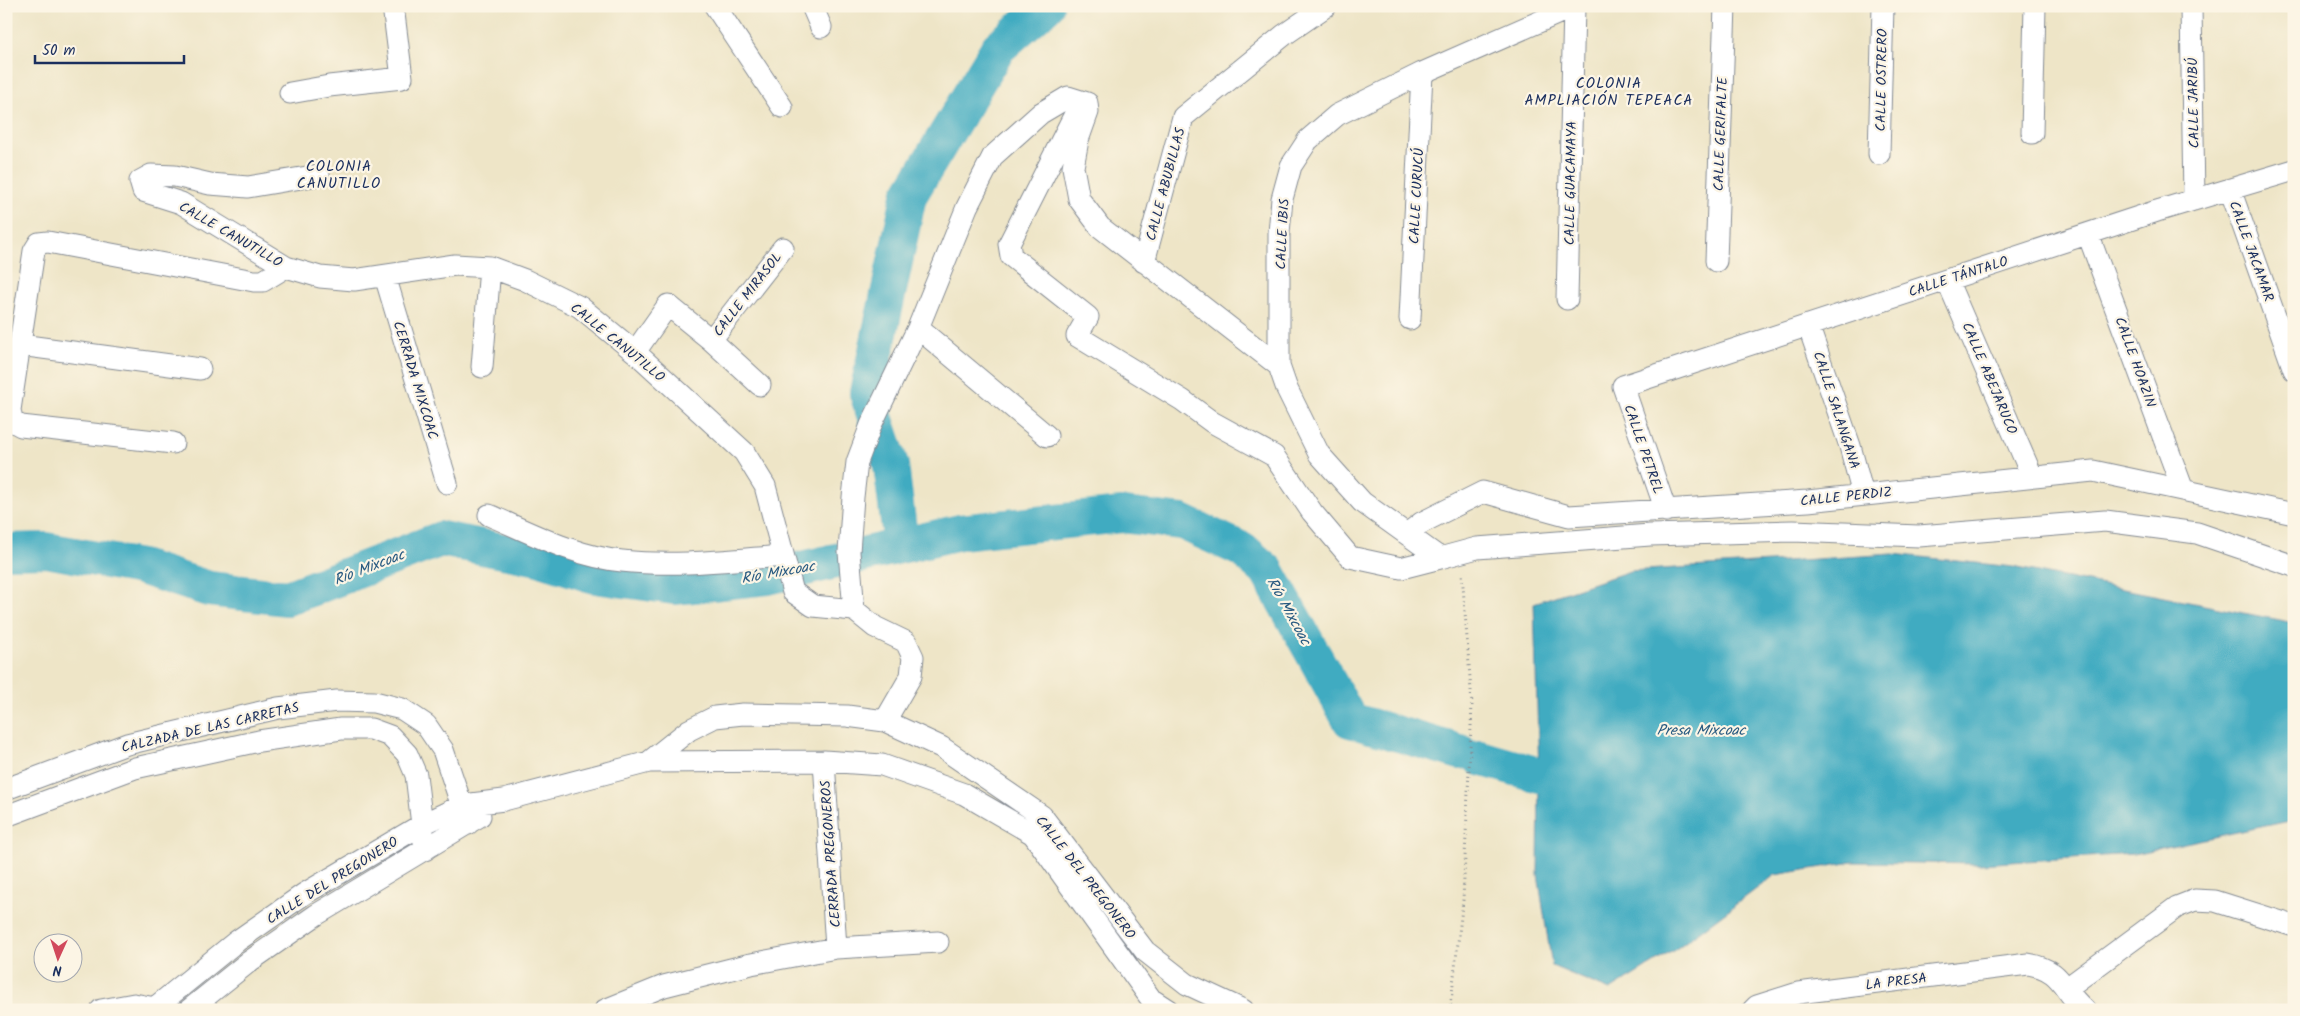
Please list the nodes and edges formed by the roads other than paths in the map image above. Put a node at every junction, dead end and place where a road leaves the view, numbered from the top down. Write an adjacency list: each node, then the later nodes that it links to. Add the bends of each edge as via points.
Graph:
1 (393, 6): 12 (street, via 402,78)
2 (715, 6): 14 (street)
3 (812, 6): 10 (street)
4 (1326, 6): 23 (street, CALLE ABUBILLAS, via 1284,35 1183,117)
5 (1575, 6): 11 (street, CALLE IBIS); 29 (street, CALLE GUACAMAYA)
6 (1725, 6): 24 (street, CALLE GERIFALTE)
7 (1883, 6): 16 (street, CALLE OSTRERO)
8 (2035, 6): 15 (street)
9 (2192, 6): 20 (street, CALLE JARIBÚ)
10 (821, 27)
11 (1422, 73): 30 (street, CALLE CURUCÚ); 36 (street, CALLE IBIS, via 1337,115 1308,140 1291,166 1282,199 1279,233)
12 (290, 94)
13 (1082, 101): 23 (street, via 1087,103 1088,112 1073,166 1080,199 1100,227); 32 (street, via 1068,97 1041,113 993,156 967,207); 51 (street, via 1009,244 1012,256 1088,317 1077,336 1212,422 1274,456 1312,512 1350,557 1401,568)
14 (782, 107)
15 (2032, 133)
16 (1879, 154)
17 (2294, 170): 19 (street, CALLE TÁNTALO)
18 (318, 175): 25 (street, CALLE CANUTILLO, via 248,187 210,184 175,176 152,175 140,180 143,191 181,204)
19 (2230, 189): 20 (street, CALLE TÁNTALO); 39 (street, CALLE JACAMAR)
20 (2194, 200): 21 (street, CALLE TÁNTALO)
21 (2088, 234): 28 (street, CALLE TÁNTALO); 46 (street, CALLE HOAZIN)
22 (783, 248): 33 (street, CALLE MIRASOL)
23 (1144, 262): 36 (street)
24 (1716, 262)
25 (286, 267): 27 (street, CALLE CANUTILLO, via 320,277 354,280); 34 (street, via 263,281 254,281 48,242 39,243 34,251)
26 (490, 267): 27 (street, CALLE CANUTILLO, via 455,265); 35 (street, CALLE CANUTILLO, via 525,280 580,308); 37 (street)
27 (385, 276): 45 (street, CERRADA MIXCOAC)
28 (1947, 280): 31 (street, CALLE TÁNTALO); 44 (street, CALLE ABEJARUCO)
29 (1567, 300)
30 (1410, 319)
31 (1808, 325): 41 (street, CALLE TÁNTALO); 47 (street, CALLE SALANGANA, via 1850,446)
32 (918, 328): 42 (street); 54 (street, via 871,425 857,462 849,552)
33 (712, 340): 35 (street, CALLE MIRASOL, via 668,305); 40 (street, CALLE MIRASOL)
34 (20, 345): 38 (street); 43 (street, via 10,410 12,421 21,426)
35 (634, 352): 52 (street, CALLE CANUTILLO, via 744,452 765,486)
36 (1279, 366): 51 (street, CALLE IBIS, via 1318,454 1362,502)
37 (482, 367)
38 (200, 369)
39 (2294, 370)
40 (760, 385)
41 (1623, 386): 48 (street, CALLE PETREL)
42 (1047, 436)
43 (173, 443)
44 (2032, 476): 46 (street, CALLE PERDIZ, via 2093,471); 47 (street, CALLE PERDIZ)
45 (447, 483)
46 (2183, 490): 49 (street, CALLE PERDIZ)
47 (1863, 495): 48 (street, CALLE PERDIZ)
48 (1666, 511): 51 (street, CALLE PERDIZ, via 1569,516 1483,492 1421,523)
49 (2294, 514)
50 (489, 515): 52 (street, via 574,550 621,561 690,563)
51 (1433, 548): 53 (street, via 1477,548 1650,534 1793,531 1919,536 2105,521 2197,533)
52 (782, 557): 54 (street, CALLE CANUTILLO, via 793,592 813,606)
53 (2294, 566)
54 (854, 609): 55 (street, via 875,627 906,642 914,657 911,676)
55 (885, 720): 57 (street, CALLE DEL PREGONERO, via 744,714 715,717 688,730); 72 (street, CALLE DEL PREGONERO, via 941,747 1042,816 1144,951 1187,984)
56 (824, 761): 57 (street, CALLE DEL PREGONERO); 65 (street, CERRADA PREGONEROS); 71 (street, CALLE DEL PREGONERO, via 882,765 964,794 1033,834 1151,1000)
57 (649, 762): 59 (street, CALLE DEL PREGONERO, via 504,800)
58 (6, 789): 59 (street, CALZADA DE LAS CARRETAS, via 136,742 278,708 337,701 374,702 402,709 426,725 443,750)
59 (466, 815): 61 (street, CALLE DEL PREGONERO); 62 (street, CALLE DEL PREGONERO)
60 (6, 816): 61 (street, CALZADA DE LAS CARRETAS, via 135,768 259,741 371,728 390,736 407,754 416,775)
61 (423, 824): 62 (street, CALZADA DE LAS CARRETAS); 67 (street, CALLE DEL PREGONERO, via 304,894 237,941)
62 (425, 850): 69 (street, CALLE DEL PREGONERO, via 316,915 250,961)
63 (2294, 926): 66 (street, via 2215,901 2195,900 2177,907)
64 (938, 942): 65 (street)
65 (836, 948): 70 (street, via 751,964 664,986)
66 (2067, 988): 73 (street, LA PRESA, via 2042,966 2028,964 1798,993); 74 (street)
67 (154, 1009): 68 (street, via 134,1004)
68 (101, 1010)
69 (189, 1010)
70 (605, 1010)
71 (1168, 1010)
72 (1243, 1010)
73 (1753, 1010)
74 (2085, 1010)

